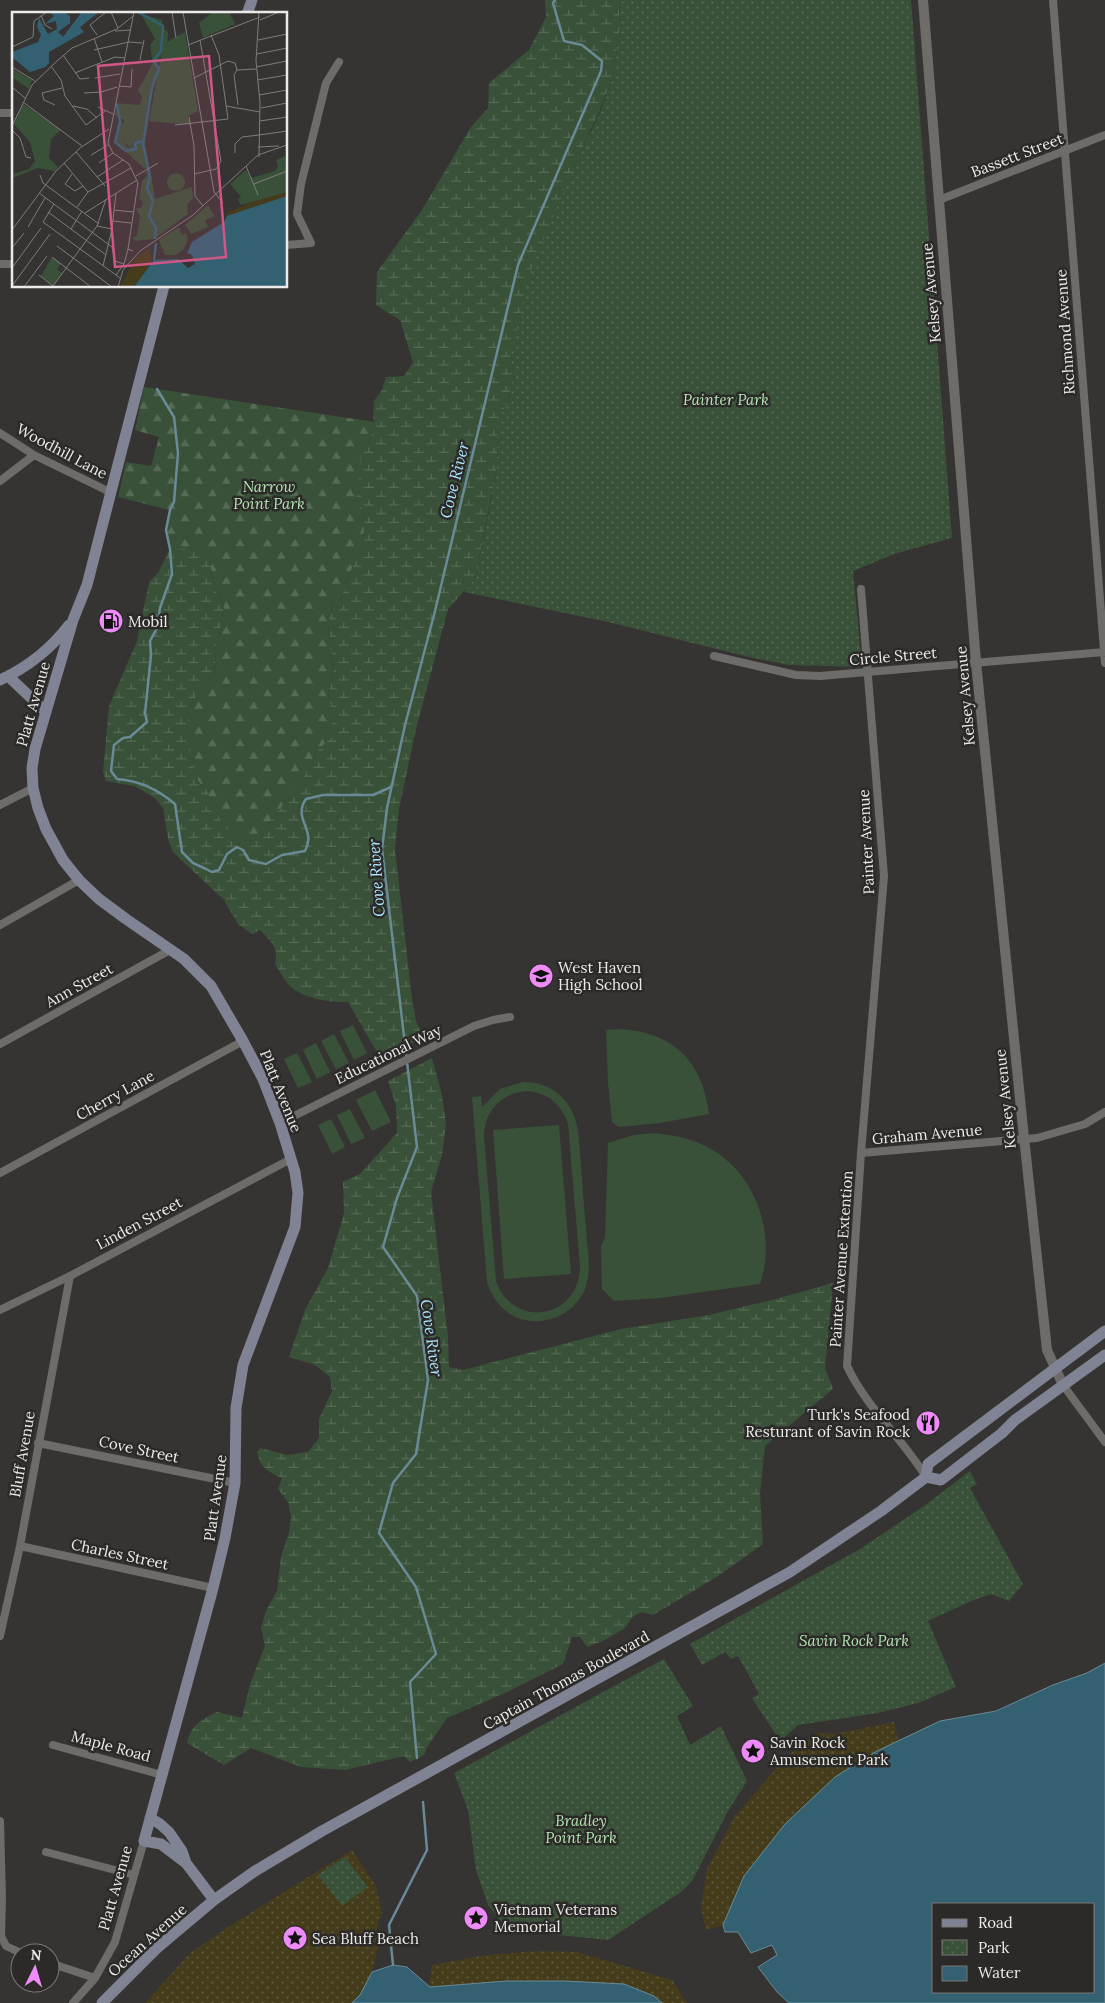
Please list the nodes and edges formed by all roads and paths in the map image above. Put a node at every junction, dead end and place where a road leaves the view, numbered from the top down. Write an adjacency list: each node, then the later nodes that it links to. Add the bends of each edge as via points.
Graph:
1 (252, 0): 4 (main road)
2 (923, 0): 8 (street, Kelsey Avenue)
3 (1052, 0): 7 (street, Richmond Avenue)
4 (248, 12)
5 (339, 62): 9 (street, via 326,82 301,184 297,214 311,243)
6 (1105, 135): 7 (street, Bassett Street)
7 (1065, 151): 8 (street, Bassett Street); 17 (street, Richmond Avenue)
8 (939, 200): 19 (street, Kelsey Avenue)
9 (288, 245)
10 (163, 288): 14 (main road, Platt Avenue)
11 (0, 433): 12 (street, Woodhill Lane)
12 (34, 455): 13 (street); 14 (street, Woodhill Lane)
13 (0, 481)
14 (112, 493): 16 (main road, Platt Avenue, via 87,585)
15 (861, 589): 21 (street, Painter Avenue)
16 (73, 620): 22 (main road, via 46,652); 23 (main road, Platt Avenue)
17 (1104, 652): 19 (street, Circle Street); 20 (street, Richmond Avenue)
18 (714, 656): 21 (street, Circle Street, via 796,675)
19 (976, 662): 21 (street, Circle Street); 34 (street, Kelsey Avenue)
20 (1105, 663)
21 (868, 672): 35 (street, Painter Avenue, via 884,876)
22 (4, 678): 23 (main road)
23 (46, 712): 24 (main road, Platt Avenue, via 35,749)
24 (33, 788): 25 (street); 26 (main road, Platt Avenue, via 46,829)
25 (0, 805)
26 (79, 880): 27 (street); 28 (main road, Platt Avenue, via 99,899)
27 (0, 925)
28 (170, 950): 30 (main road, Platt Avenue, via 184,959 210,986); 31 (street, Ann Street)
29 (510, 1017): 33 (street, Educational Way, via 474,1026)
30 (243, 1041): 33 (main road, Platt Avenue, via 263,1079); 37 (street, Cherry Lane)
31 (0, 1044)
32 (1105, 1112): 34 (street, via 1085,1124)
33 (280, 1123): 36 (main road, Platt Avenue)
34 (1024, 1140): 35 (street, Graham Avenue); 42 (street, Kelsey Avenue, via 1047,1350)
35 (861, 1153): 46 (street, Painter Avenue Extention, via 847,1366 855,1383)
36 (290, 1159): 38 (street, Linden Street); 47 (main road, Platt Avenue, via 298,1193 295,1227 242,1365 236,1408)
37 (0, 1173)
38 (70, 1276): 39 (street, Linden Street); 45 (street, Bluff Avenue)
39 (0, 1310)
40 (1105, 1331): 42 (main road, Captain Thomas Boulevard)
41 (1105, 1355): 43 (main road, Captain Thomas Boulevard)
42 (1054, 1369): 43 (street, Kelsey Avenue); 46 (main road, Captain Thomas Boulevard, via 928,1464)
43 (1063, 1385): 44 (street); 46 (main road, Captain Thomas Boulevard, via 941,1480)
44 (1105, 1442)
45 (38, 1443): 47 (street, Cove Street); 48 (street, Bluff Avenue)
46 (926, 1477): 60 (main road, Captain Thomas Boulevard, via 790,1572 322,1831)
47 (235, 1483): 49 (main road, Platt Avenue)
48 (20, 1546): 49 (street, Charles Street); 50 (street, Bluff Avenue)
49 (214, 1588): 53 (main road, Platt Avenue)
50 (2, 1623): 51 (street, Bluff Avenue)
51 (0, 1636)
52 (53, 1745): 53 (street, Maple Road)
53 (162, 1774): 54 (main road, Platt Avenue)
54 (150, 1818): 56 (main road, Platt Avenue); 58 (main road, via 169,1832)
55 (0, 1821): 61 (street, via 1,1936)
56 (144, 1841): 58 (main road, via 161,1844); 59 (street, Platt Avenue)
57 (46, 1852): 59 (street)
58 (186, 1863): 60 (main road)
59 (134, 1875): 63 (street, Platt Avenue, via 115,1942)
60 (214, 1900): 65 (main road, Ocean Avenue, via 158,1948)
61 (10, 1948)
62 (60, 1966): 63 (street)
63 (95, 1978): 64 (street, Platt Avenue)
64 (73, 2003)
65 (102, 2003)

